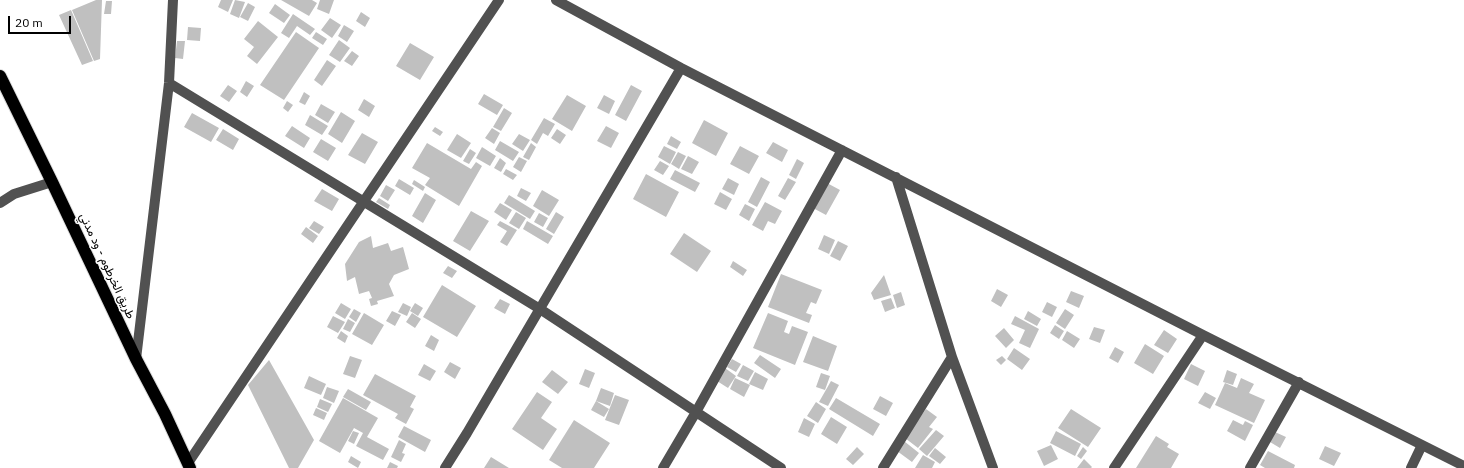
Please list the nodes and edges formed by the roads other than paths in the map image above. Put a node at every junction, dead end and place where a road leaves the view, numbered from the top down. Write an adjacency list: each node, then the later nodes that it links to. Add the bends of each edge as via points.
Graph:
1 (173, 0): 6 (street)
2 (499, 0): 10 (street)
3 (556, 0): 4 (street)
4 (682, 68): 7 (street); 12 (street)
5 (0, 76): 9 (highway, طريق الخرطوم - ود مدني)
6 (169, 83): 10 (street); 15 (street)
7 (842, 150): 8 (street); 17 (street)
8 (896, 177): 13 (street); 14 (street)
9 (52, 182): 11 (street, via 14,194); 15 (highway, طريق الخرطوم - ود مدني)
10 (364, 202): 12 (street); 19 (street)
11 (0, 203)
12 (540, 309): 17 (street); 21 (street)
13 (1203, 335): 16 (street); 26 (street)
14 (952, 357): 24 (street); 25 (street)
15 (136, 359): 19 (highway, طريق الخرطوم - ود مدني)
16 (1299, 382): 18 (street); 27 (street)
17 (696, 412): 22 (street); 23 (street)
18 (1422, 445): 20 (street); 28 (street)
19 (189, 466)
20 (1464, 466)
21 (445, 468)
22 (663, 468)
23 (780, 468)
24 (883, 468)
25 (993, 468)
26 (1114, 468)
27 (1250, 468)
28 (1411, 468)

